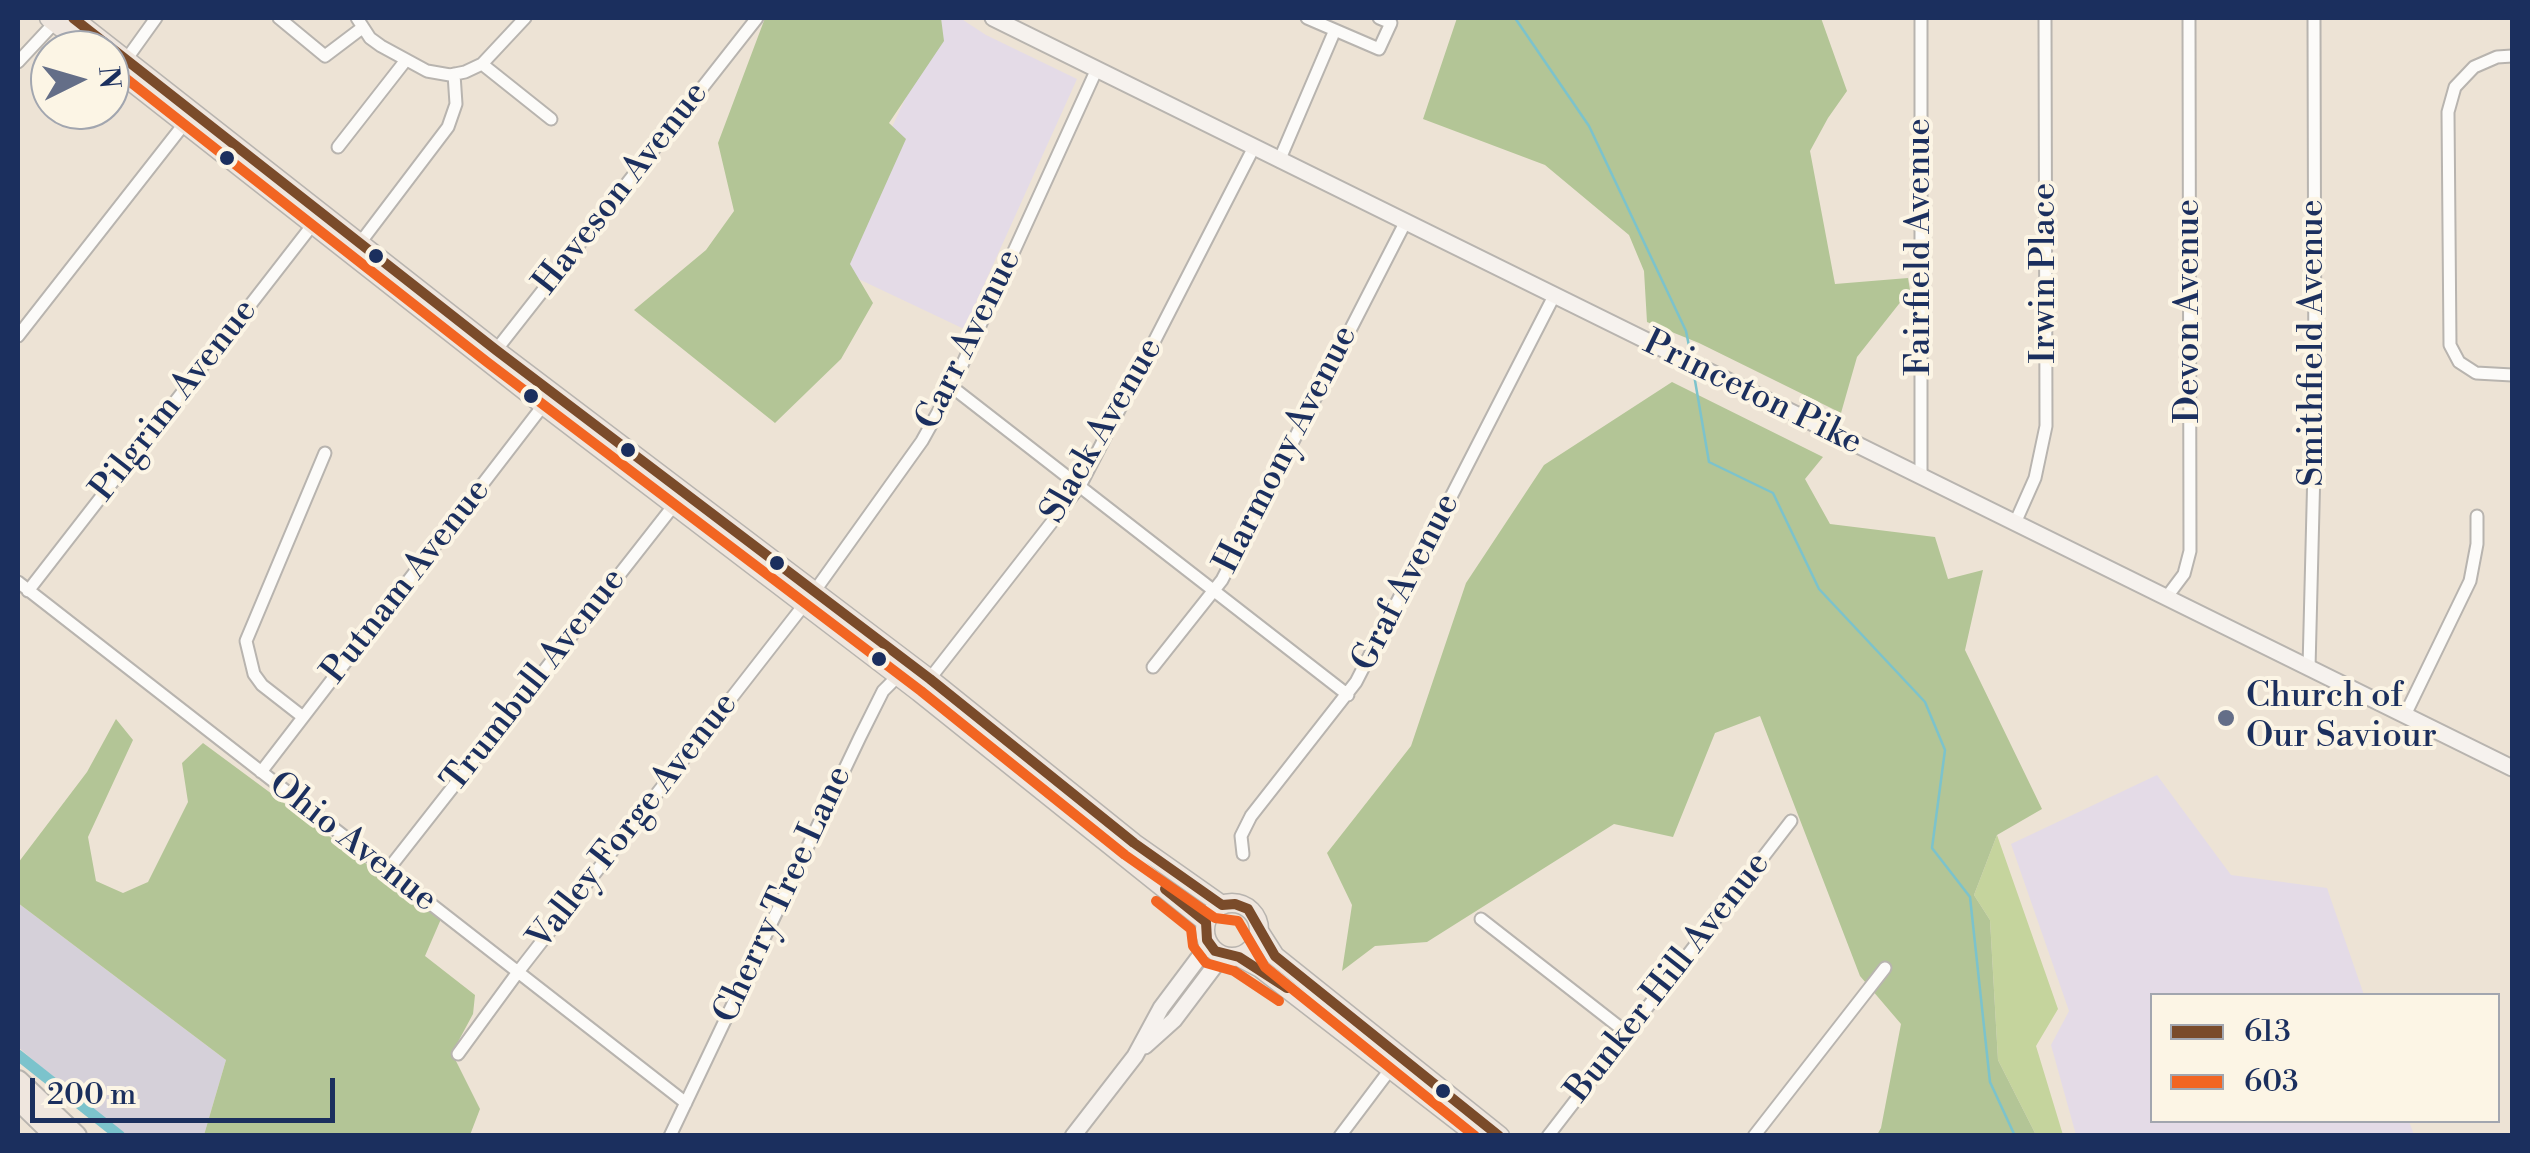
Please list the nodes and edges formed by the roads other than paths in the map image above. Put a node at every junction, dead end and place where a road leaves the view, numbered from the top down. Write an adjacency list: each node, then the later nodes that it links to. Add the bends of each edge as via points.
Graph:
1 (156, 18): 15 (street)
2 (279, 18): 13 (street, via 324,56)
3 (525, 18): 19 (street)
4 (756, 18): 33 (street, Haveson Avenue)
5 (993, 18): 20 (main road, Princeton Pike)
6 (1307, 18): 14 (street)
7 (1378, 18): 14 (street, via 1390,23 1379,50)
8 (1921, 18): 38 (street, Fairfield Avenue)
9 (2044, 18): 42 (street, Irwin Place, via 2046,426 2035,478)
10 (2189, 18): 46 (street, Devon Avenue, via 2190,551 2184,574)
11 (2314, 18): 48 (street, Smithfield Avenue)
12 (59, 19): 18 (street)
13 (360, 22): 17 (street, via 381,46)
14 (1336, 30): 27 (street)
15 (130, 50)
16 (2512, 56): 34 (street, via 2485,61 2464,76 2450,100 2448,131 2450,345 2476,374)
17 (406, 60): 22 (street); 25 (street)
18 (18, 62)
19 (482, 64): 22 (street); 24 (street)
20 (1096, 71): 26 (main road, Princeton Pike); 35 (street, Carr Avenue)
21 (130, 74): 23 (main road)
22 (454, 74): 30 (street, via 456,104 448,127)
23 (190, 118): 28 (main road); 32 (street)
24 (551, 118)
25 (338, 147)
26 (1253, 148): 27 (main road, Princeton Pike); 39 (street, Slack Avenue)
27 (1279, 161): 29 (main road, Princeton Pike)
28 (318, 218): 30 (main road); 43 (street, Pilgrim Avenue)
29 (1405, 223): 31 (main road, Princeton Pike); 44 (street, Harmony Avenue)
30 (356, 248): 33 (main road)
31 (1554, 296): 38 (main road, Princeton Pike); 51 (street, Graf Avenue)
32 (18, 336)
33 (492, 355): 36 (main road)
34 (2512, 375)
35 (952, 386): 39 (street); 45 (street, Carr Avenue, via 922,441)
36 (548, 399): 40 (main road); 53 (street, Putnam Avenue)
37 (325, 453): 53 (street, via 246,641 262,685)
38 (1920, 477): 42 (main road, Princeton Pike)
39 (1080, 486): 44 (street); 50 (street, Slack Avenue)
40 (679, 499): 45 (main road); 59 (street, Trumbull Avenue)
41 (2477, 516): 52 (street, via 2470,581)
42 (2015, 523): 46 (main road, Princeton Pike)
43 (23, 587): 55 (street, Ohio Avenue)
44 (1214, 590): 47 (street, Harmony Avenue); 51 (street)
45 (808, 598): 49 (main road); 66 (street, Valley Forge Avenue)
46 (2166, 598): 48 (main road, Princeton Pike)
47 (1153, 667)
48 (2309, 668): 52 (main road, Princeton Pike)
49 (904, 671): 50 (main road); 72 (street, Cherry Tree Lane, via 883,692 860,737)
50 (924, 685): 56 (main road)
51 (1348, 695): 58 (street, Graf Avenue, via 1251,816)
52 (2404, 715): 54 (main road, Princeton Pike)
53 (303, 717): 55 (street, Putnam Avenue)
54 (2512, 768)
55 (261, 772): 59 (street, Ohio Avenue)
56 (1056, 790): 60 (main road); 62 (main road)
57 (1790, 821): 67 (street, Bunker Hill Avenue)
58 (1242, 854)
59 (388, 870): 66 (street, Ohio Avenue)
60 (1222, 905): 62 (main road); 63 (main road, via 1248,909)
61 (1481, 920): 67 (street)
62 (1206, 922): 64 (main road)
63 (1259, 931): 64 (main road, via 1251,950); 79 (main road, via 1275,956)
64 (1224, 952): 69 (main road, via 1260,968); 76 (main road, via 1162,1008)
65 (1884, 968): 81 (street)
66 (518, 972): 68 (street, Valley Forge Avenue); 72 (street, Ohio Avenue)
67 (1627, 1033): 80 (street, Bunker Hill Avenue)
68 (458, 1054)
69 (1392, 1068): 77 (street); 78 (main road)
70 (18, 1080): 74 (highway)
71 (18, 1099): 73 (highway)
72 (686, 1103): 75 (street, Cherry Tree Lane)
73 (56, 1136)
74 (76, 1136)
75 (670, 1136)
76 (1073, 1136)
77 (1340, 1136)
78 (1477, 1136)
79 (1500, 1136)
80 (1548, 1136)
81 (1754, 1136)

